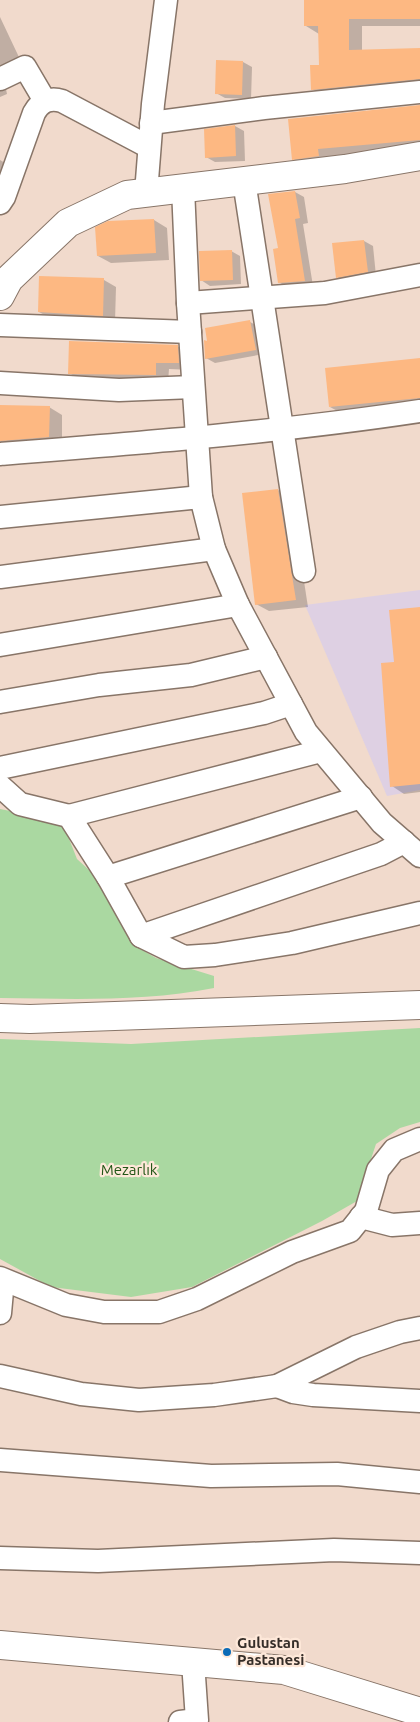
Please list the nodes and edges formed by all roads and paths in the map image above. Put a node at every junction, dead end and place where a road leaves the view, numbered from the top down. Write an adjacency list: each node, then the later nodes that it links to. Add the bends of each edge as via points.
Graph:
1 (166, 0): 5 (street)
2 (0, 79): 4 (street, via 25,68)
3 (420, 92): 5 (street)
4 (44, 101): 6 (street, via 62,101); 11 (street, via 36,108)
5 (151, 123): 6 (street)
6 (149, 147): 10 (street)
7 (420, 156): 8 (street)
8 (244, 181): 9 (street); 14 (street)
9 (184, 188): 10 (street); 15 (street)
10 (146, 193): 13 (street, via 127,195 68,223 9,279)
11 (0, 203)
12 (420, 275): 14 (street, via 325,293)
13 (0, 296)
14 (261, 298): 15 (street); 21 (street)
15 (188, 303): 17 (street)
16 (0, 325): 17 (street)
17 (190, 332): 19 (street)
18 (0, 383): 19 (street, via 119,390)
19 (193, 387): 22 (street)
20 (420, 411): 21 (street)
21 (281, 429): 22 (street); 27 (street)
22 (197, 438): 23 (street); 24 (street)
23 (0, 454)
24 (201, 497): 25 (street); 26 (street)
25 (0, 517)
26 (214, 549): 28 (street); 29 (street)
27 (304, 571)
28 (0, 577)
29 (238, 605): 30 (street); 31 (street)
30 (0, 645)
31 (266, 657): 32 (street, via 191,675 98,684); 33 (street)
32 (0, 702)
33 (291, 704): 34 (street, via 306,732); 35 (street, via 264,713)
34 (321, 750): 37 (street); 38 (street)
35 (0, 768)
36 (0, 786): 38 (street, via 20,804)
37 (361, 797): 39 (street, via 382,823); 40 (street)
38 (70, 816): 40 (street)
39 (412, 849): 42 (street, via 381,854)
40 (108, 877): 42 (street)
41 (420, 913): 42 (street, via 292,943 215,955 184,957)
42 (141, 936)
43 (420, 1005): 44 (street)
44 (0, 1018)
45 (420, 1140): 46 (street, via 394,1150 378,1170 366,1211)
46 (361, 1217): 47 (street, via 392,1225); 48 (street, via 350,1231 292,1252 198,1299 159,1312 104,1312 66,1304)
47 (420, 1223)
48 (1, 1279): 49 (street)
49 (0, 1313)
50 (420, 1328): 52 (street, via 356,1347)
51 (0, 1376): 52 (street, via 81,1394 139,1400 214,1395)
52 (277, 1386): 53 (street, via 313,1395)
53 (420, 1401)
54 (0, 1460): 55 (street, via 211,1476 337,1474)
55 (420, 1482)
56 (420, 1553): 57 (street, via 334,1550 98,1561)
57 (0, 1558)
58 (0, 1645): 59 (street)
59 (193, 1662): 60 (street, via 284,1670); 61 (street)
60 (420, 1712)
61 (191, 1721)

